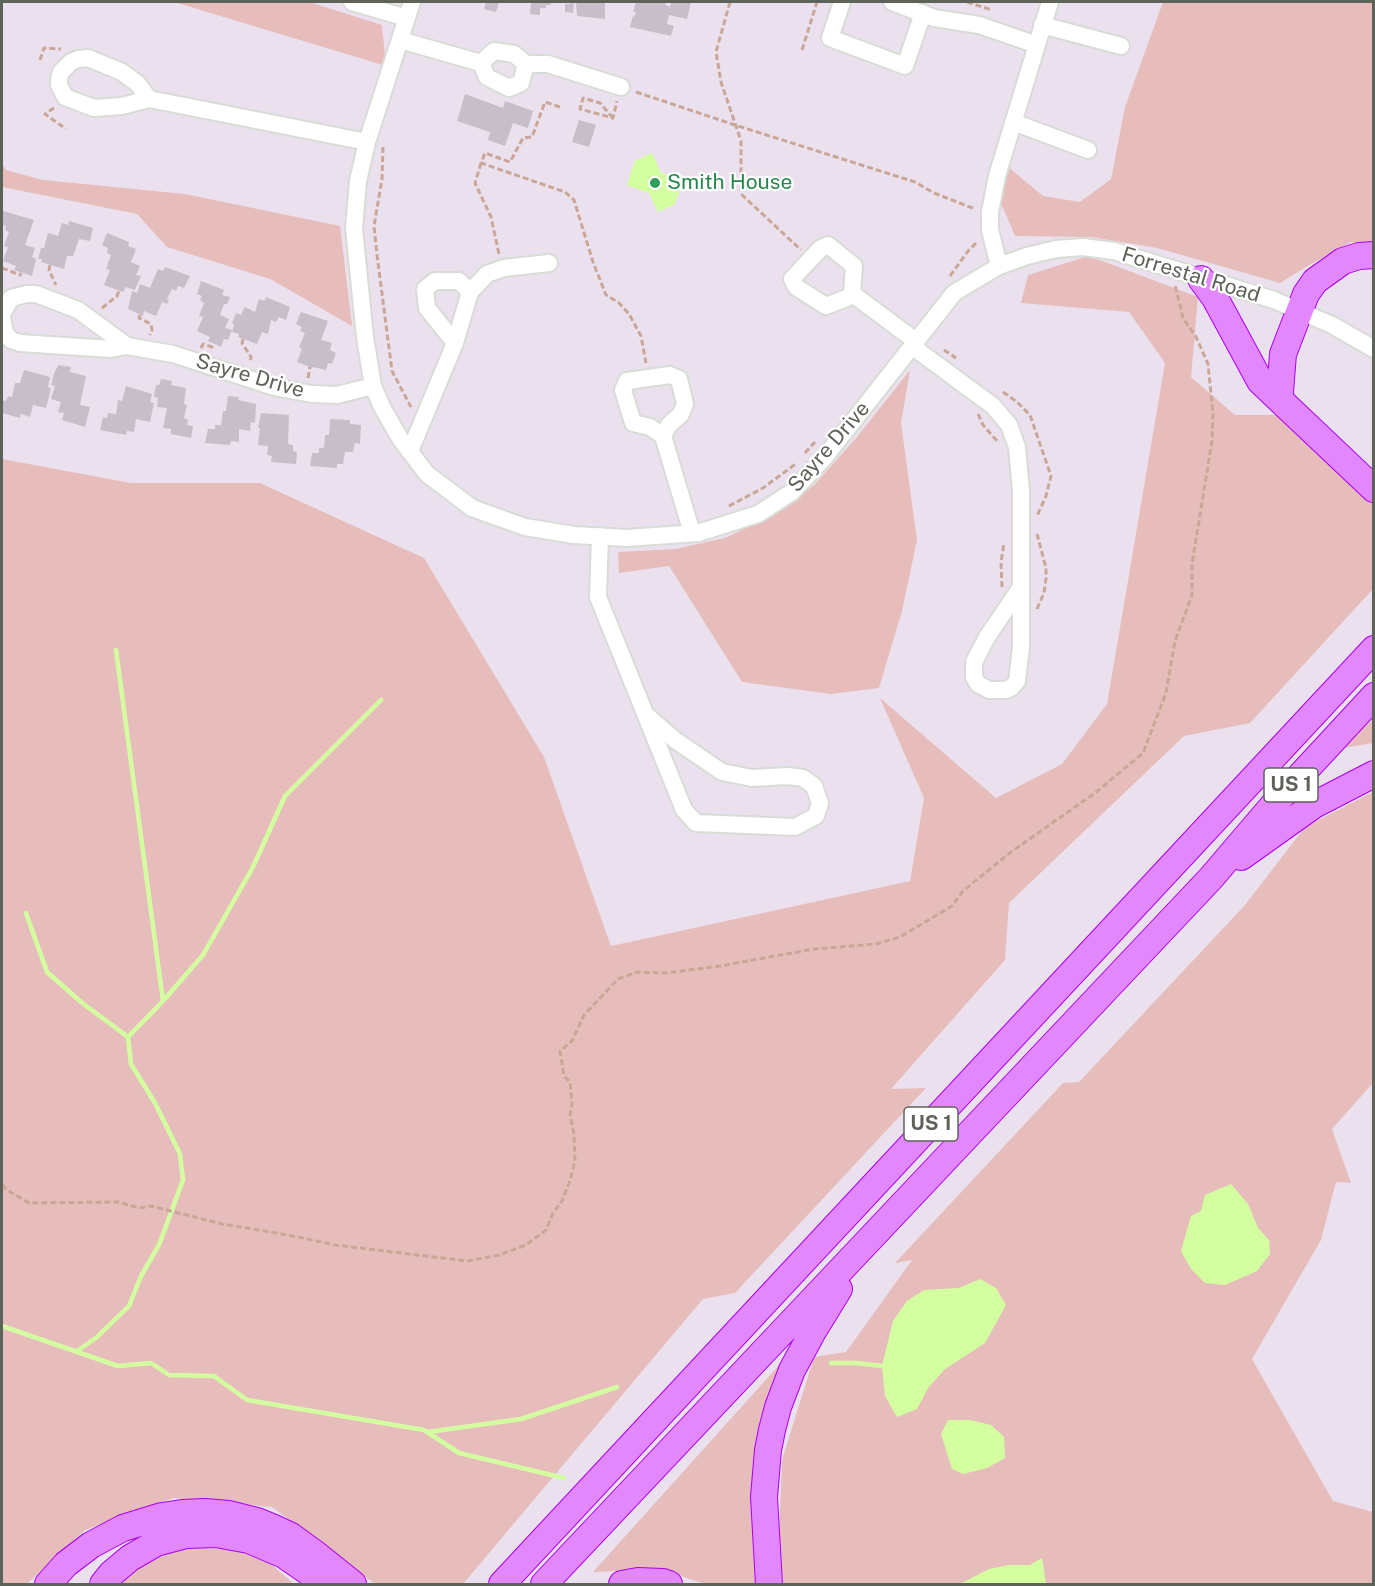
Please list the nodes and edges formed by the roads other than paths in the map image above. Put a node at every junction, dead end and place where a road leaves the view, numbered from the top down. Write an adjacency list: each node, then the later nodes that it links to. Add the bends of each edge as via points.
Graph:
1 (352, 2): 7 (street)
2 (412, 2): 7 (street, Sayre Drive)
3 (842, 2): 6 (street, via 830,38 906,66)
4 (892, 2): 6 (street)
5 (1050, 2): 8 (street)
6 (923, 13): 10 (street, via 945,21 979,25)
7 (407, 18): 9 (street, Sayre Drive)
8 (1042, 25): 10 (street); 11 (street)
9 (400, 40): 12 (street); 17 (street, Sayre Drive)
10 (1036, 45): 16 (street)
11 (1121, 46)
12 (481, 63): 13 (street, via 494,51 514,54); 13 (street, via 486,77 509,88 521,82)
13 (526, 64): 14 (street, via 548,64)
14 (621, 87)
15 (149, 99): 15 (street, via 122,72 88,58 78,58 61,72 59,86 66,98 94,108); 17 (street)
16 (1013, 122): 18 (street); 21 (street, via 990,215)
17 (375, 144): 31 (street, Sayre Drive, via 358,181 354,228)
18 (1088, 150)
19 (1374, 255): 25 (highway, via 1343,261 1328,270 1306,294)
20 (549, 263): 23 (street, via 486,274)
21 (999, 266): 22 (street, Forrestal Road, via 1046,251 1083,247 1114,251); 28 (street, Sayre Drive, via 954,293)
22 (1201, 279): 25 (street, Forrestal Road); 32 (highway, via 1260,381)
23 (470, 292): 27 (street); 27 (street, via 459,282 435,281 425,289 427,308)
24 (854, 295): 28 (street)
25 (1300, 311): 30 (street, Forrestal Road); 32 (highway, via 1283,354)
26 (2, 316): 29 (street, Sayre Drive, via 5,333 21,344 111,349); 29 (street, Sayre Drive, via 11,298 36,294 78,310)
27 (455, 344): 34 (street)
28 (915, 344): 36 (street, Sayre Drive, via 792,492 758,514); 38 (street, via 993,406 1015,438 1021,491)
29 (127, 346): 31 (street, Sayre Drive, via 173,354 274,387 312,394 337,395)
30 (1374, 350)
31 (374, 386): 34 (street, Sayre Drive, via 382,407)
32 (1281, 401): 35 (highway)
33 (663, 436): 36 (street)
34 (410, 451): 37 (street, Sayre Drive, via 427,474 472,508 525,527)
35 (1374, 489)
36 (692, 533): 37 (street, Sayre Drive)
37 (600, 536): 42 (street, via 598,597)
38 (1021, 586): 38 (street, via 974,662 974,677 989,690 1006,690 1017,681)
39 (1374, 640): 40 (highway)
40 (1367, 657): 50 (highway, US 1)
41 (1374, 696): 44 (highway, US 1)
42 (645, 714): 42 (street, via 684,810 696,823 795,827 816,816 820,803 814,786 803,778 752,778 722,772)
43 (1374, 774): 44 (highway, via 1314,805)
44 (1211, 878): 45 (highway, US 1)
45 (868, 1242): 51 (highway, US 1); 54 (highway, via 801,1351 778,1407 768,1450 764,1497)
46 (48, 1584): 49 (highway, via 91,1545 123,1528 162,1516 205,1512 229,1514 274,1528 314,1552)
47 (103, 1584): 48 (highway, via 130,1558 156,1543 186,1535 216,1534 249,1540 284,1555)
48 (326, 1584)
49 (353, 1584)
50 (502, 1584)
51 (544, 1584)
52 (622, 1584): 53 (highway)
53 (669, 1584)
54 (769, 1584)

